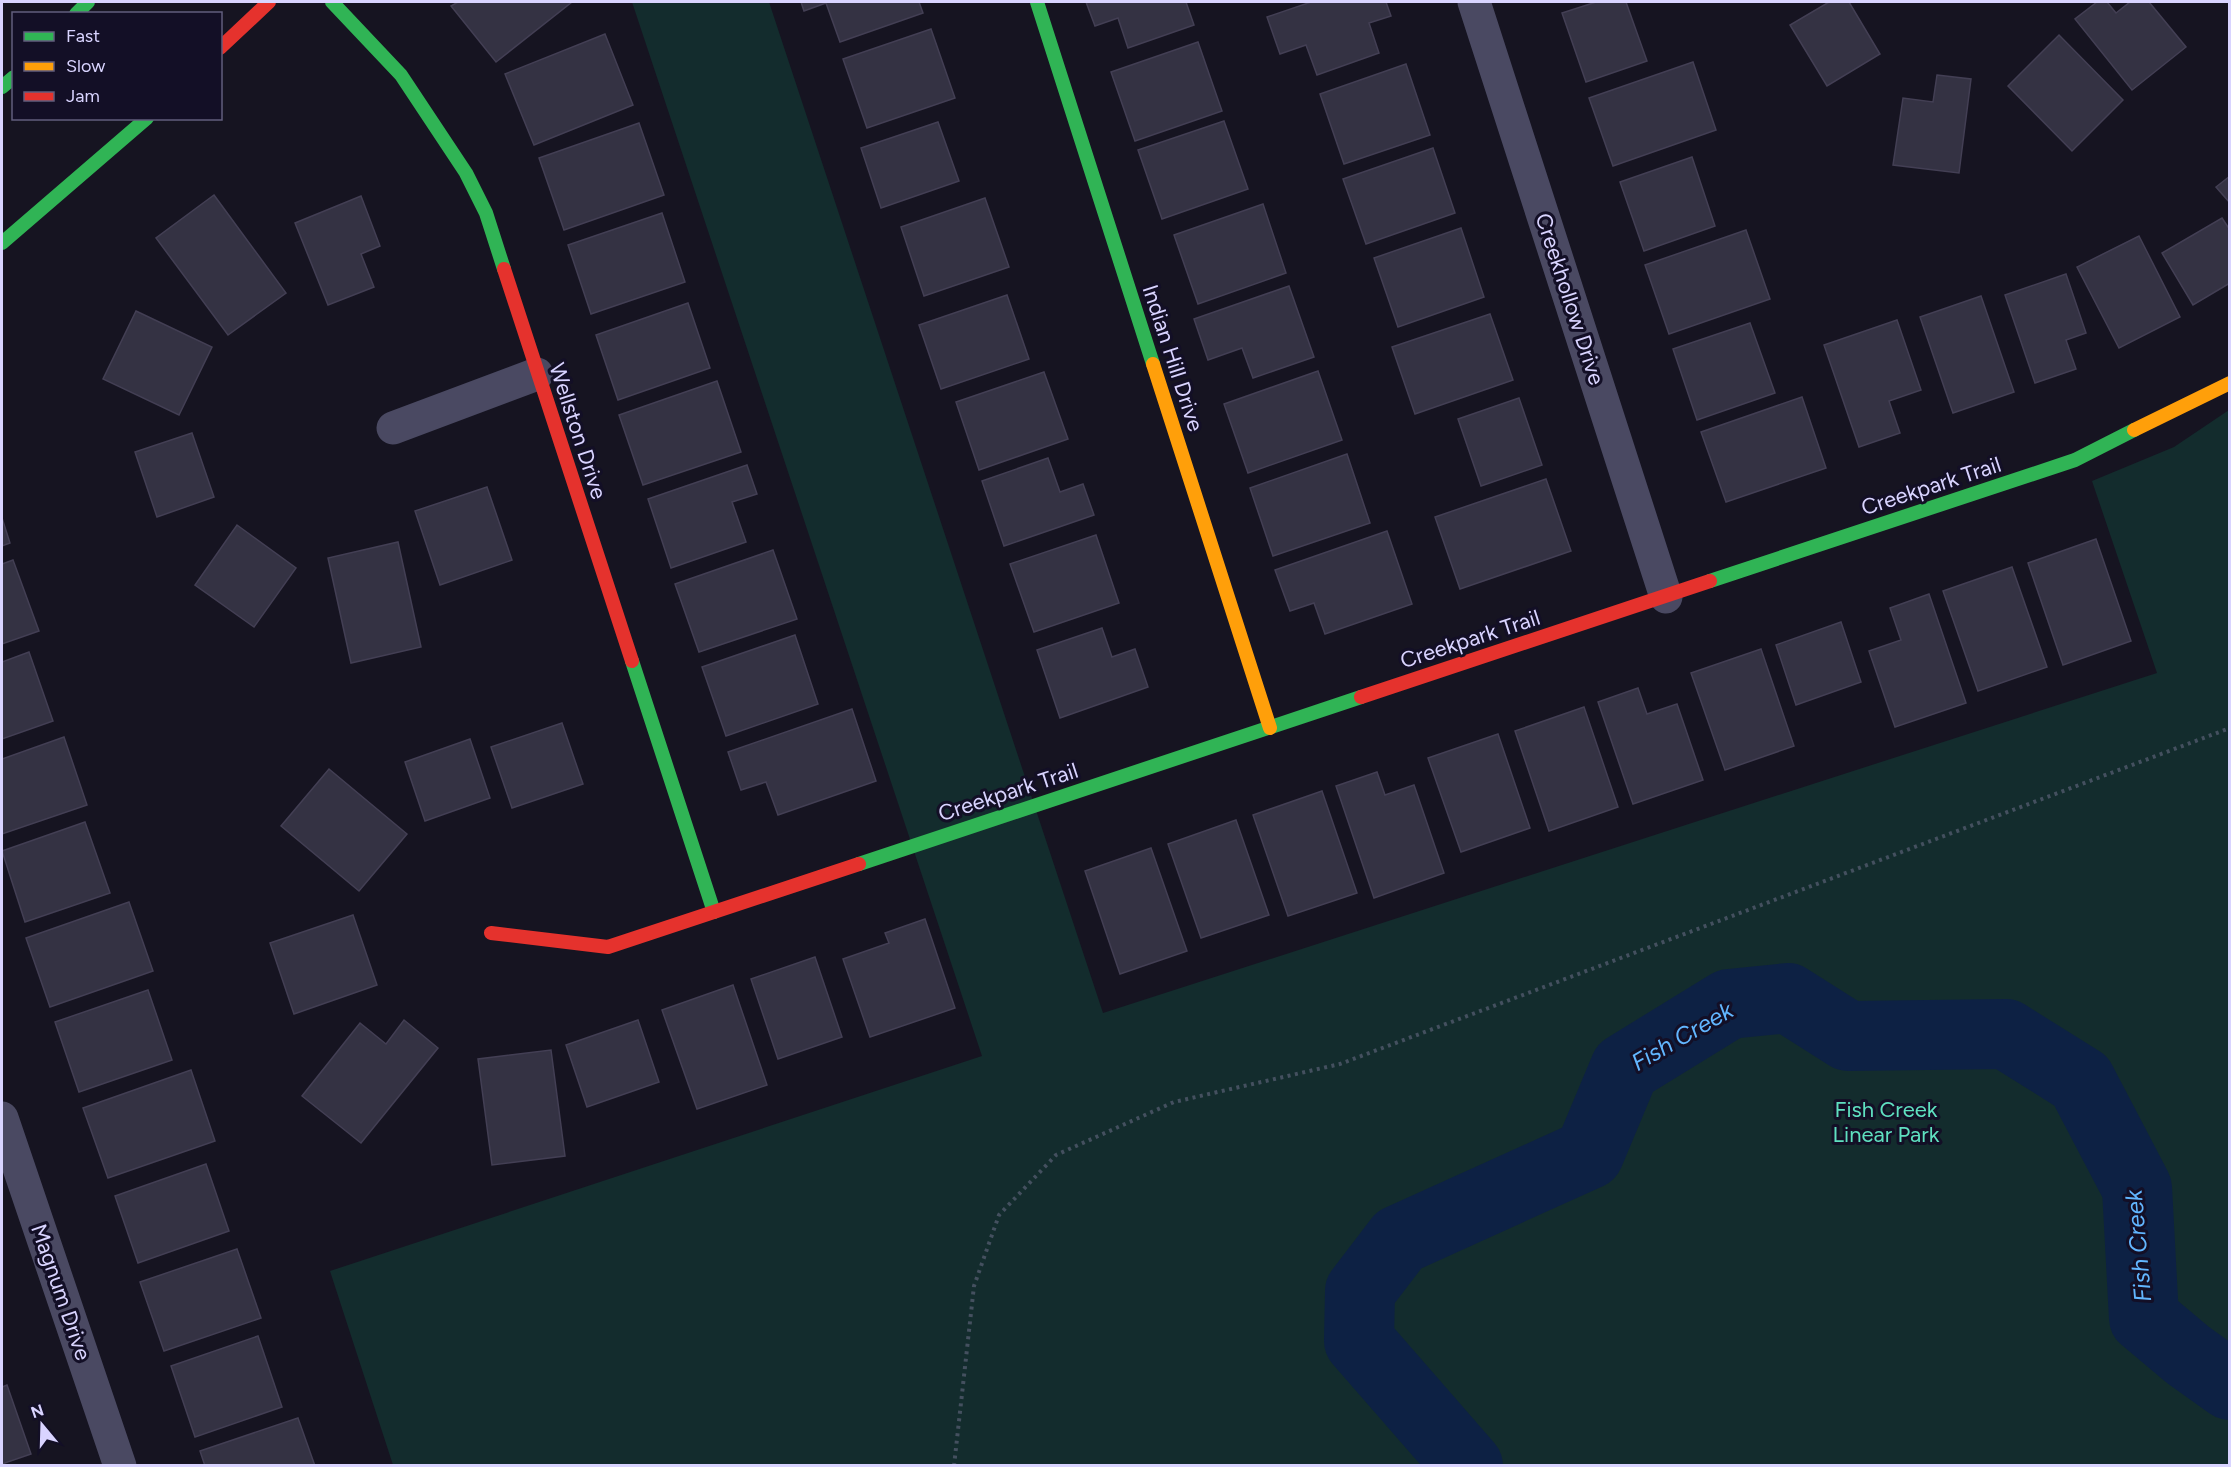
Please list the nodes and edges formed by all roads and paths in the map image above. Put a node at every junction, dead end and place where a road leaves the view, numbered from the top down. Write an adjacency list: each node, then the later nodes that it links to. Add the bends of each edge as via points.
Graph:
1 (269, 2): 5 (street)
2 (332, 2): 8 (street, Wellston Drive, via 401,75 466,173 486,213)
3 (1037, 2): 12 (street, Indian Hill Drive)
4 (1474, 2): 11 (street, Creekhollow Drive)
5 (222, 46)
6 (145, 120): 7 (street)
7 (2, 243)
8 (537, 374): 10 (street); 14 (street, Wellston Drive)
9 (2229, 383): 11 (street, Creekpark Trail, via 2075,460)
10 (393, 428)
11 (1666, 597): 12 (street, Creekpark Trail)
12 (1270, 728): 14 (street, Creekpark Trail)
13 (2229, 728): 18 (path, via 1340,1064 1174,1102 1056,1155 999,1215 974,1286)
14 (714, 912): 15 (street, Creekpark Trail, via 608,947)
15 (491, 933)
16 (2, 1118): 17 (street, Magnum Drive)
17 (120, 1466)
18 (954, 1466)

